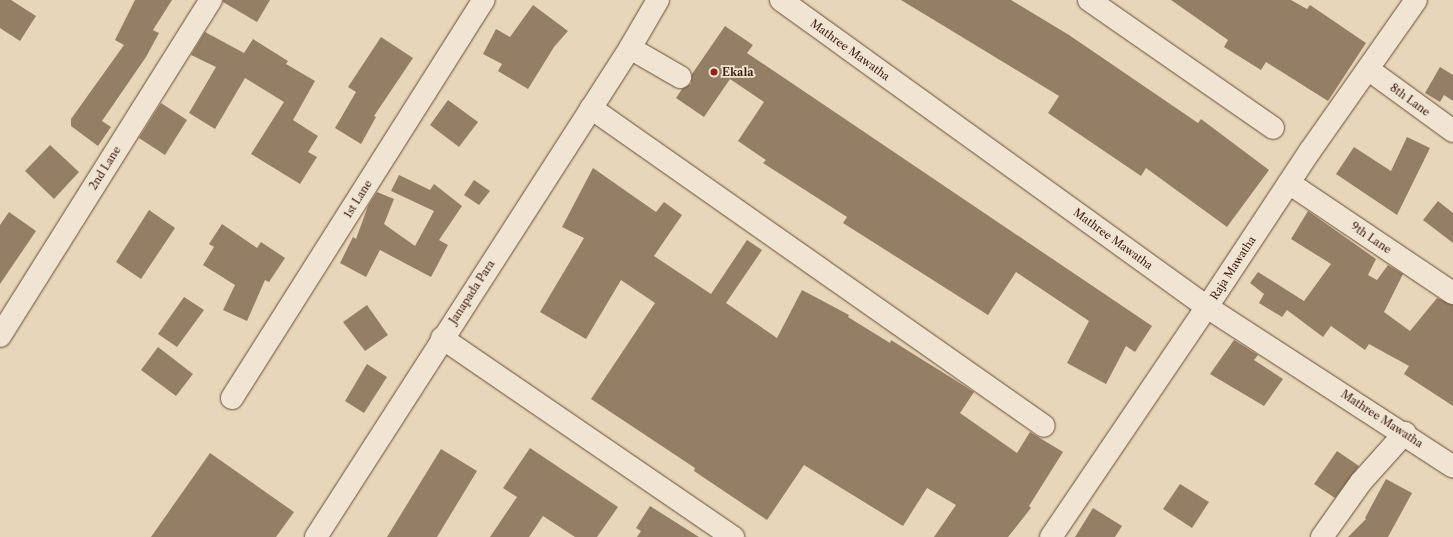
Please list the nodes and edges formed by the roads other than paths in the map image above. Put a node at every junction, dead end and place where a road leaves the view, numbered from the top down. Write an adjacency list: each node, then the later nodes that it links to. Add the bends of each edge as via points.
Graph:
1 (211, 0): 16 (street, 2nd Lane)
2 (484, 0): 18 (street, 1st Lane)
3 (658, 0): 7 (street, Janapada Para)
4 (781, 0): 15 (street, Mathree Mawatha)
5 (1089, 0): 11 (street)
6 (1416, 0): 8 (street, Raja Mawatha)
7 (630, 48): 9 (street); 10 (street, Janapada Para)
8 (1368, 69): 12 (street, 8th Lane); 13 (street, Raja Mawatha)
9 (680, 77)
10 (591, 108): 17 (street, Janapada Para); 19 (street)
11 (1273, 128)
12 (1453, 130)
13 (1289, 183): 14 (street, 9th Lane); 15 (street, Raja Mawatha)
14 (1453, 293)
15 (1207, 307): 20 (street, Mathree Mawatha); 24 (street, Raja Mawatha)
16 (0, 336)
17 (442, 338): 22 (street, Janapada Para); 23 (street)
18 (232, 398)
19 (1044, 426)
20 (1405, 433): 21 (street, Mathree Mawatha); 25 (street, via 1361,482)
21 (1453, 467)
22 (316, 537)
23 (733, 537)
24 (1051, 537)
25 (1322, 537)

